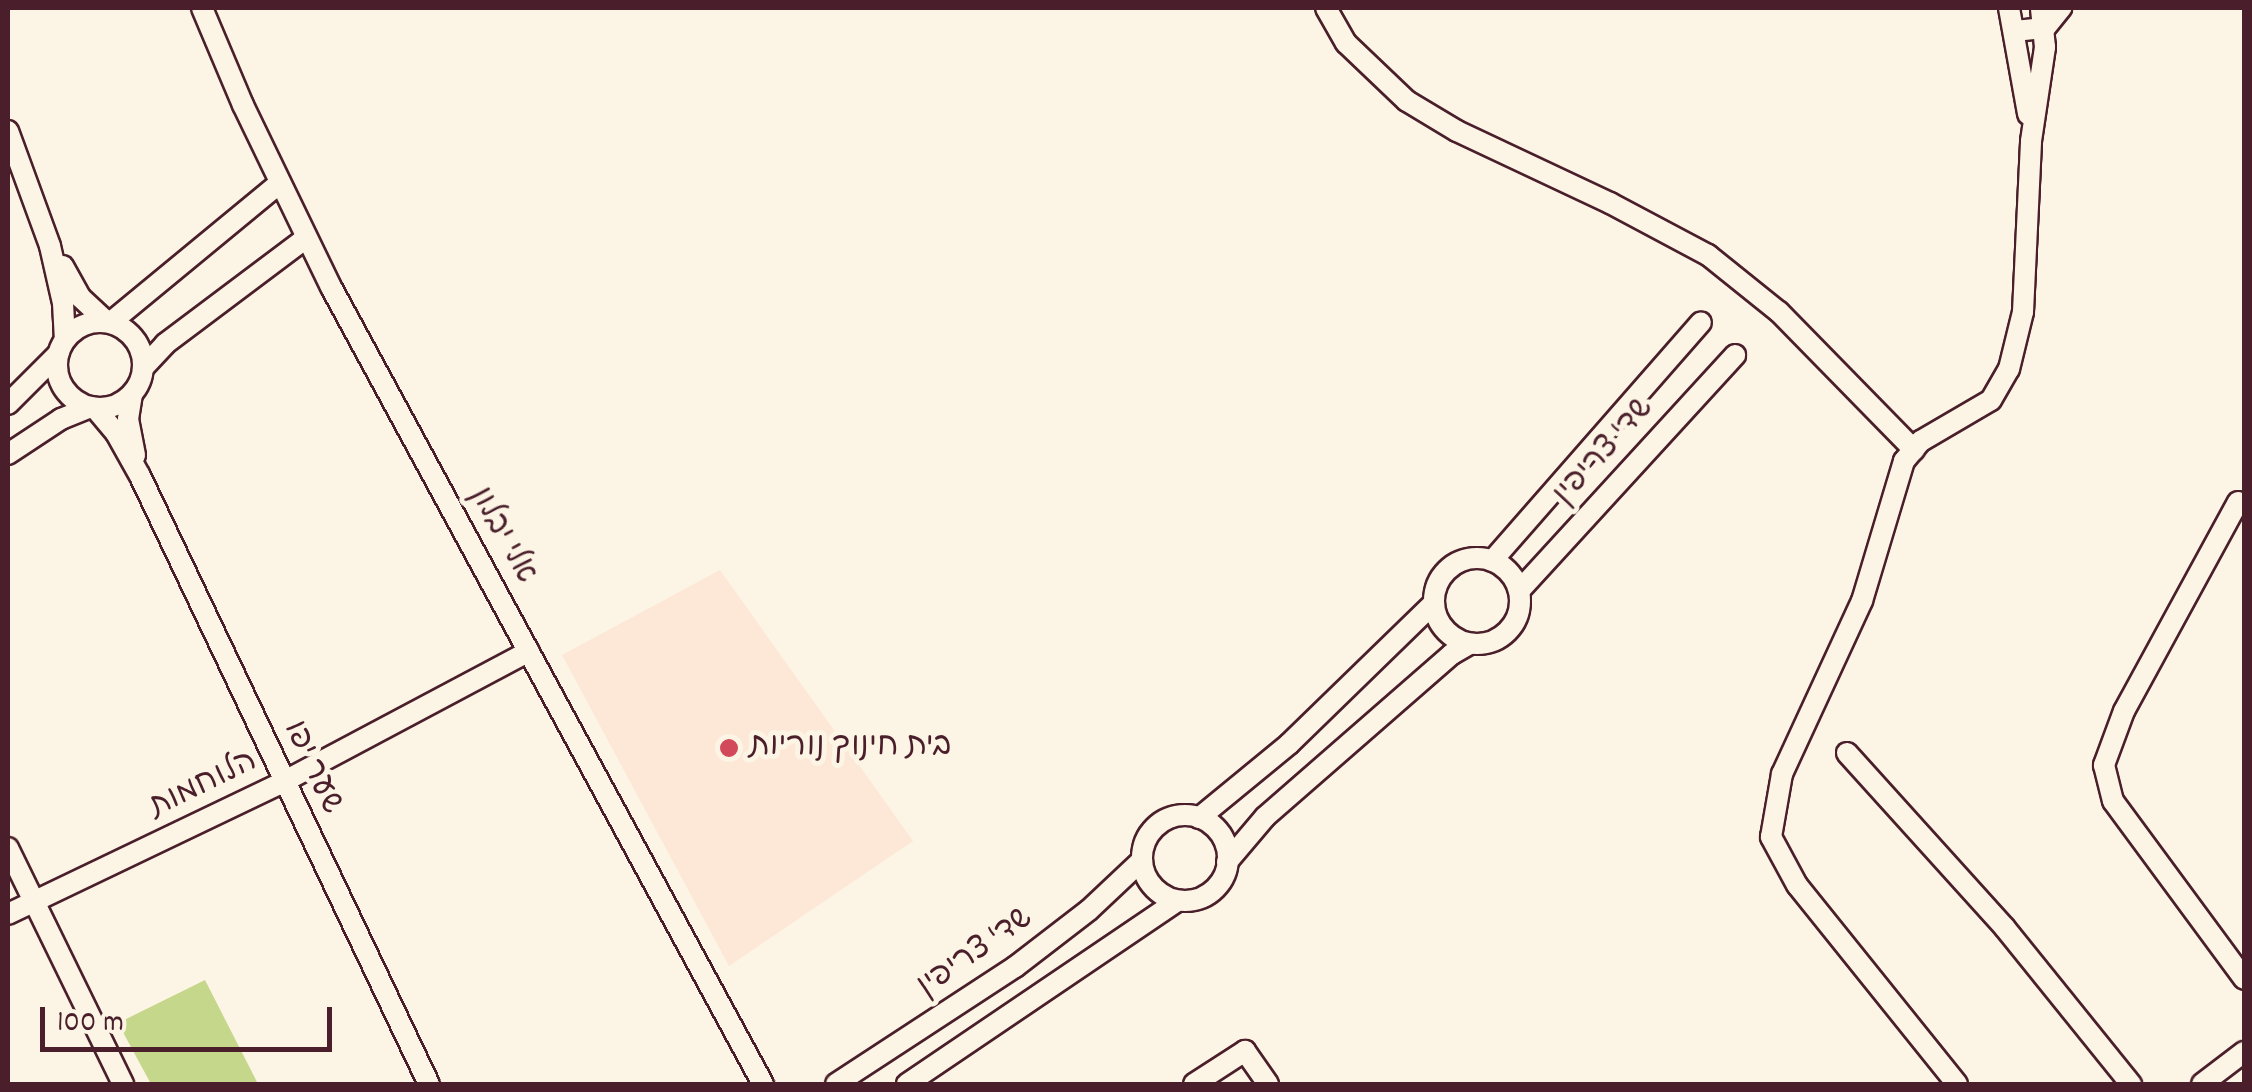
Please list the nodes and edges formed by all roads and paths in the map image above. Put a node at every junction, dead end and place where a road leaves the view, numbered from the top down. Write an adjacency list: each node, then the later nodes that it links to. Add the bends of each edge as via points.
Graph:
1 (202, 8): 9 (street, אלי יבלון)
2 (1326, 8): 20 (street, via 1346,43 1406,101 1708,256 1779,312)
3 (2009, 8): 6 (street)
4 (2061, 8): 5 (street)
5 (2043, 18): 6 (street); 8 (street)
6 (2015, 32): 8 (street)
7 (8, 131): 10 (street)
8 (2031, 140): 20 (street, via 2022,312 2009,369 1991,400)
9 (280, 183): 11 (street, אלי יבלון); 12 (street)
10 (44, 229): 12 (street, via 80,298); 14 (street, via 63,303)
11 (306, 238): 16 (street, via 165,344); 28 (street, אלי יבלון)
12 (108, 322): 14 (street, via 88,322); 16 (street, via 135,340)
13 (1701, 322): 24 (street, שד' צריפין)
14 (61, 347): 18 (street); 19 (street, via 64,390)
15 (1735, 354): 25 (street, שד' צריפין)
16 (143, 368): 17 (street)
17 (132, 394): 19 (street); 22 (street, שער יפו, via 128,419)
18 (8, 404)
19 (93, 408): 21 (street, via 61,419); 22 (street, שער יפו)
20 (1914, 450): 47 (street, via 1904,462 1862,601 1782,774 1771,838 1797,885)
21 (8, 454)
22 (140, 476): 30 (street, שער יפו)
23 (2238, 502): 38 (street, via 2124,711 2104,765 2113,801)
24 (1492, 561): 25 (street); 26 (street, via 1452,566)
25 (1519, 591): 27 (street, via 1509,630)
26 (1434, 603): 27 (street, via 1445,630); 31 (street, via 1288,744)
27 (1470, 644): 34 (street, via 1265,817)
28 (530, 651): 30 (street, הלוחמות); 42 (street, אלי יבלון)
29 (1848, 752): 48 (street, via 2006,928)
30 (285, 781): 36 (street, הלוחמות); 41 (street, שער יפו)
31 (1199, 818): 33 (street, via 1159,824 1143,846); 34 (street, via 1221,835)
32 (8, 848): 36 (street)
33 (1142, 860): 35 (street, via 1152,887); 43 (street, שד' צריפין, via 1014,967)
34 (1228, 862): 35 (street, via 1205,896)
35 (1177, 901): 44 (street, שד' צריפין)
36 (34, 902): 37 (street, הלוחמות); 40 (street)
37 (8, 914)
38 (2244, 979)
39 (2244, 1052): 49 (street)
40 (123, 1084)
41 (429, 1084)
42 (763, 1084)
43 (836, 1084)
44 (907, 1084)
45 (1194, 1084): 46 (street, via 1244,1051)
46 (1268, 1084)
47 (1956, 1084)
48 (2131, 1084)
49 (2202, 1084)

